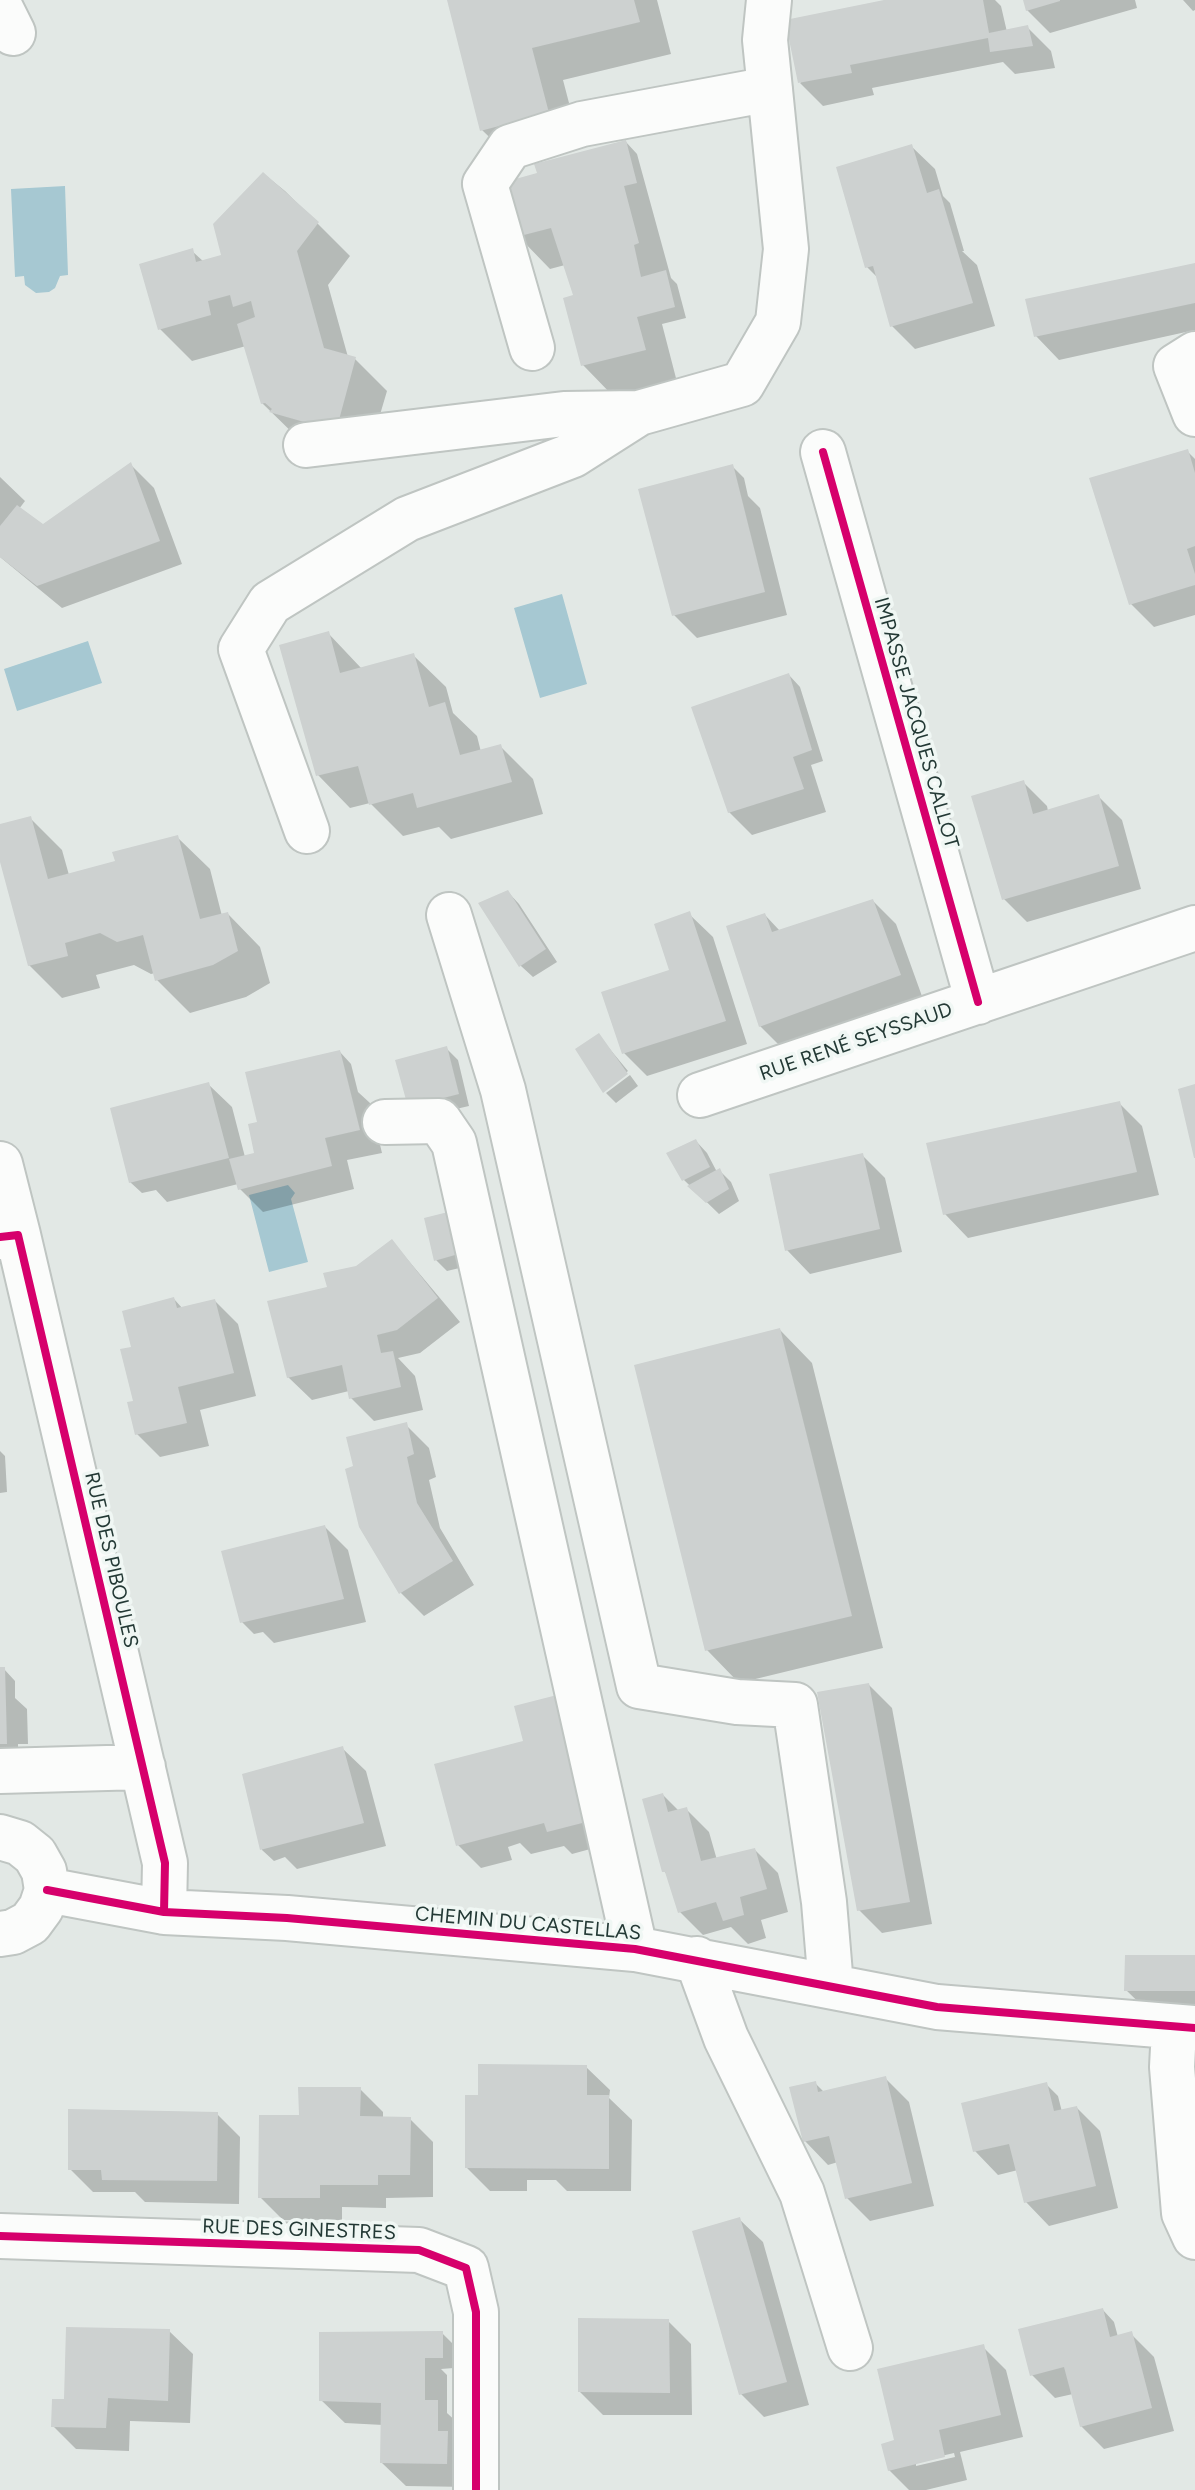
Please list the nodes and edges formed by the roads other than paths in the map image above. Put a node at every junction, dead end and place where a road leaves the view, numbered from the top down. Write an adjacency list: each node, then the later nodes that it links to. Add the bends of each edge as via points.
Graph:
1 (769, 0): 2 (street, via 765,40)
2 (770, 89): 3 (street, via 582,124 510,147 485,184); 5 (street, via 786,249 778,322 742,384)
3 (532, 348)
4 (1195, 354): 6 (street, via 1176,366)
5 (639, 413): 7 (street, via 564,414); 9 (street, via 573,455 407,519 270,603 241,649)
6 (1195, 414)
7 (306, 445)
8 (823, 452): 12 (street, IMPASSE JACQUES CALLOT)
9 (307, 831)
10 (449, 915): 25 (street, via 503,1090 639,1686 737,1702 795,1705)
11 (1195, 928): 12 (street, RUE RENÉ SEYSSAUD)
12 (978, 1002): 13 (street, RUE RENÉ SEYSSAUD)
13 (700, 1095)
14 (385, 1122): 23 (street, via 439,1121 454,1143)
15 (0, 1164): 16 (street, RUE DES PIBOULES)
16 (9, 1236): 17 (street, RUE DES PIBOULES)
17 (143, 1767): 18 (street); 21 (street, RUE DES PIBOULES, via 165,1863)
18 (0, 1771)
19 (0, 1837): 20 (street, via 35,1855)
20 (47, 1890): 21 (street, CHEMIN DU CASTELLAS); 22 (street, via 30,1923)
21 (164, 1912): 23 (street, CHEMIN DU CASTELLAS)
22 (0, 1934)
23 (635, 1949): 24 (street, CHEMIN DU CASTELLAS)
24 (697, 1959): 25 (street, CHEMIN DU CASTELLAS); 29 (street, via 726,2038 802,2193)
25 (831, 1986): 26 (street, CHEMIN DU CASTELLAS, via 937,2007)
26 (1185, 2028): 28 (street, via 1172,2067 1184,2213)
27 (0, 2236): 30 (street, RUE DES GINESTRES, via 419,2250 466,2268 476,2312)
28 (1195, 2237)
29 (850, 2348)
30 (476, 2490)

